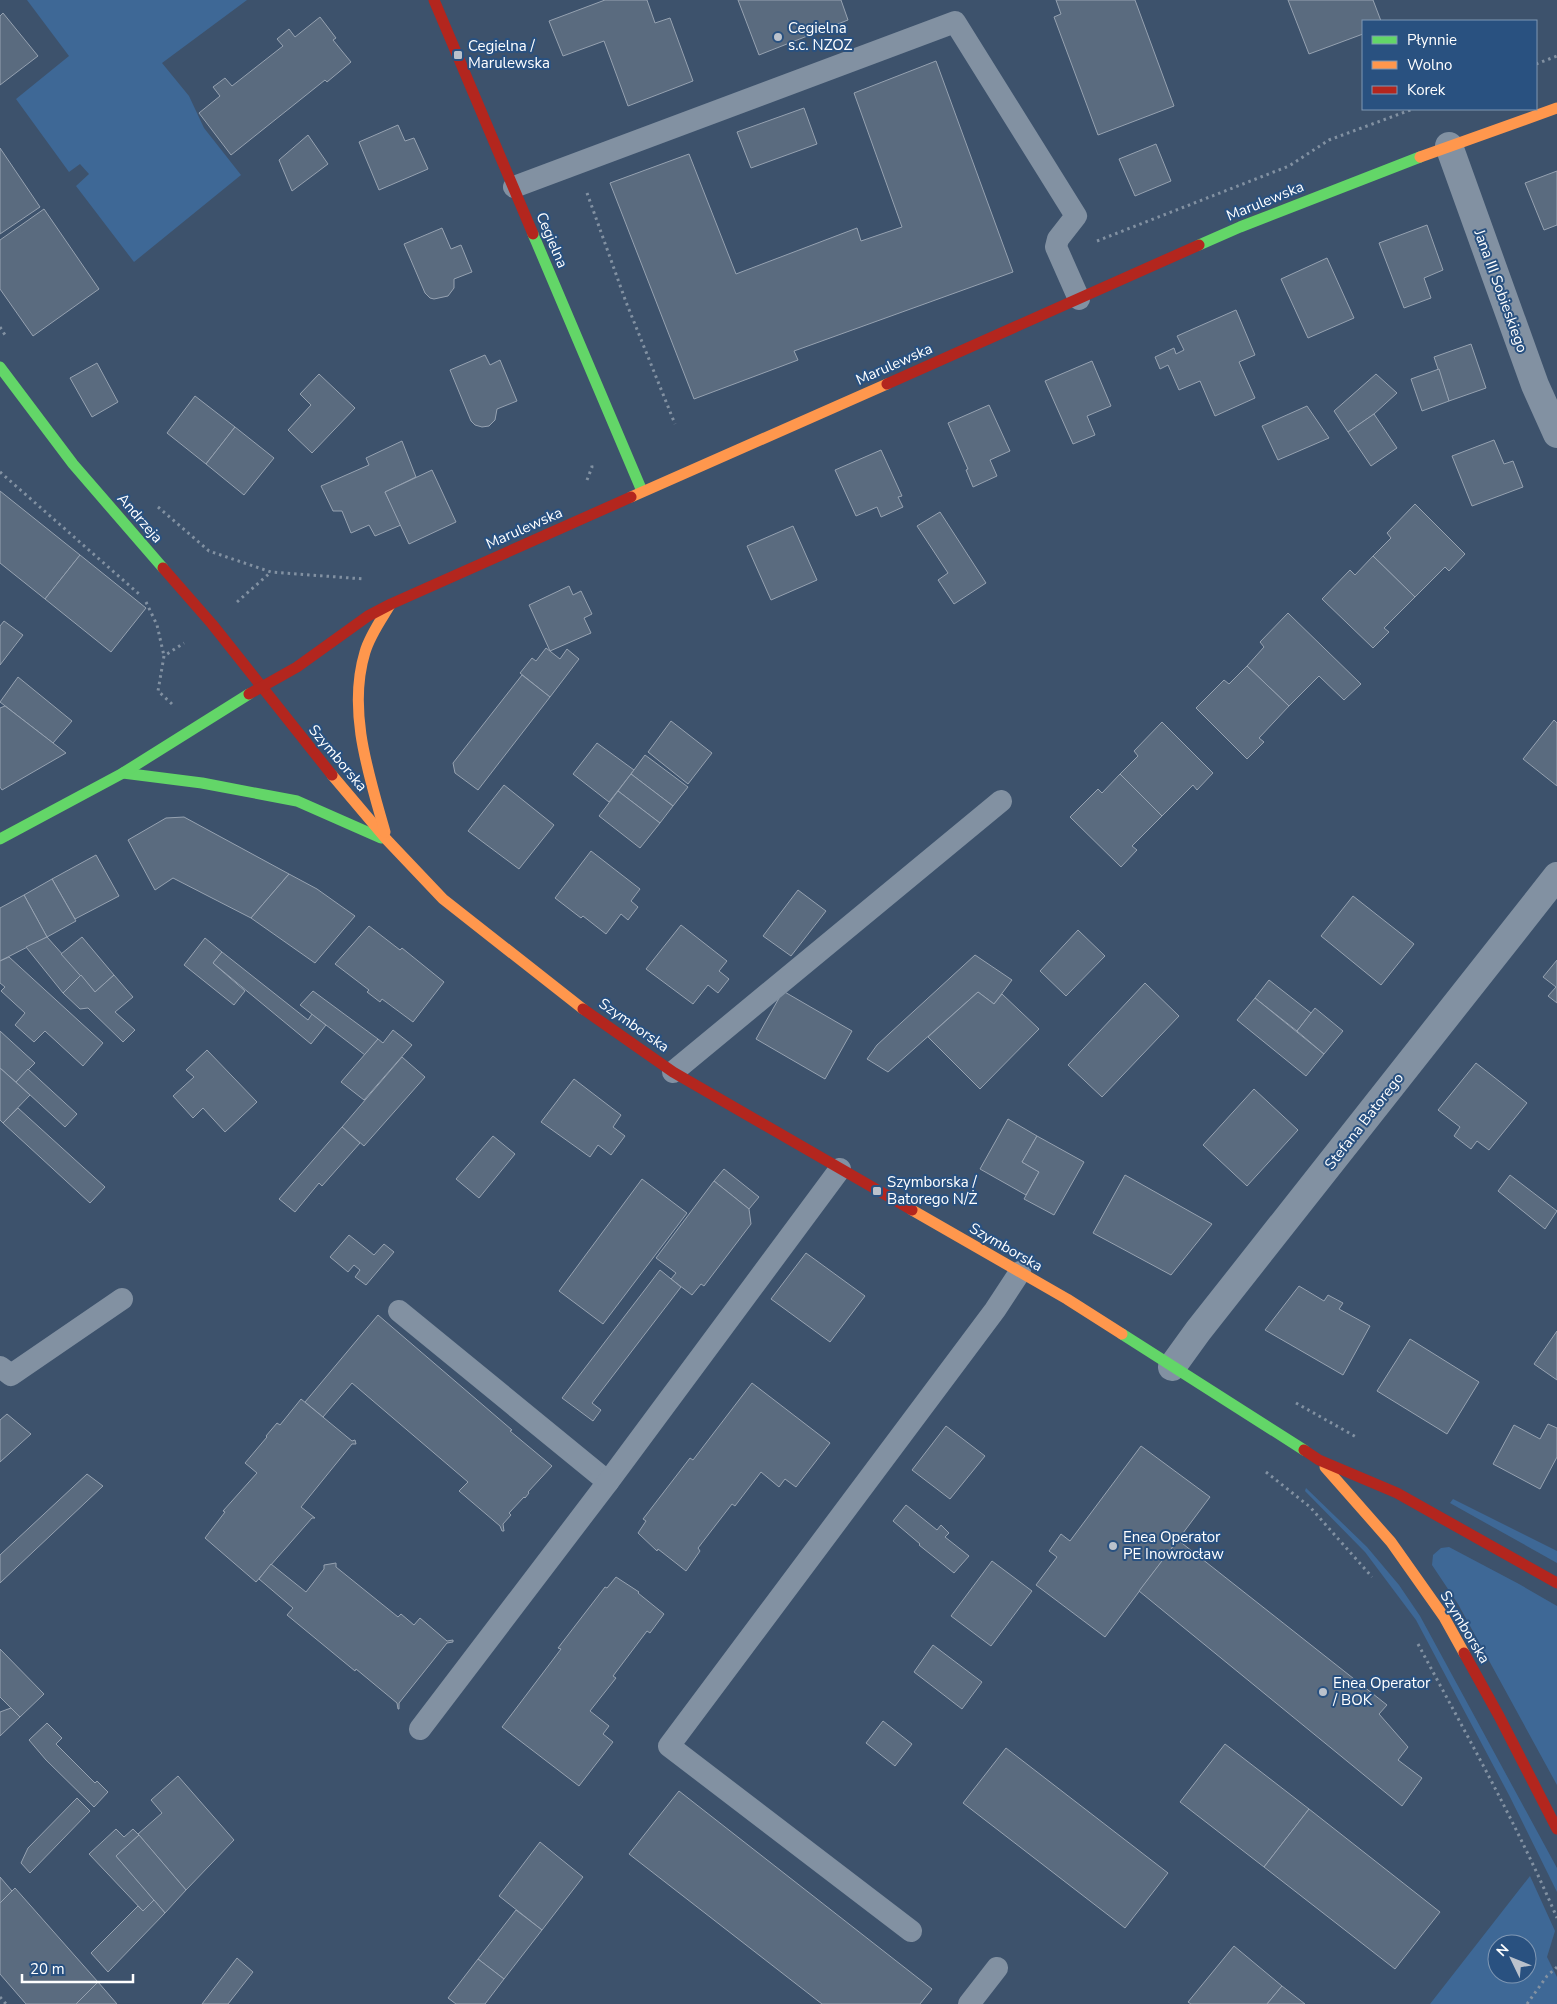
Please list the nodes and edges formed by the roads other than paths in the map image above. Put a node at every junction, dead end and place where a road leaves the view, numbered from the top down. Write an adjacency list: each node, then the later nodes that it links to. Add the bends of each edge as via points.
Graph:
1 (434, 0): 4 (street, Cegielna)
2 (1557, 108): 3 (street, Marulewska)
3 (1449, 146): 5 (street, Marulewska, via 1240,227); 7 (street, Jana III Sobieskiego, via 1535,385)
4 (514, 187): 5 (lane, via 954,22 1076,216 1058,239 1056,247); 8 (street, Cegielna)
5 (1079, 299): 8 (street, Marulewska)
6 (0, 367): 10 (street, Andrzeja, via 73,464)
7 (1557, 434)
8 (642, 491): 9 (street, Marulewska)
9 (391, 604): 10 (street, Marulewska, via 368,616 297,667); 14 (street, via 363,658 358,704 362,742)
10 (262, 686): 11 (street); 14 (street, Szymborska, via 304,742)
11 (122, 773): 13 (street); 14 (street, via 202,783 297,801)
12 (1001, 801): 16 (lane)
13 (0, 839)
14 (387, 840): 16 (street, Szymborska, via 444,899 595,1018)
15 (1557, 876): 22 (street, Stefana Batorego)
16 (673, 1072): 17 (street, Szymborska)
17 (840, 1169): 18 (street, Szymborska); 24 (lane)
18 (1020, 1272): 22 (street, Szymborska); 28 (lane, via 995,1310 669,1746)
19 (122, 1299): 21 (lane, via 11,1376)
20 (399, 1311): 24 (lane)
21 (0, 1367)
22 (1172, 1367): 23 (street, Szymborska)
23 (1319, 1460): 25 (street, Szymborska, via 1397,1493); 27 (street, Szymborska, via 1391,1542 1444,1617)
24 (608, 1482): 26 (lane)
25 (1557, 1583)
26 (420, 1729)
27 (1557, 1829)
28 (911, 1931)
29 (997, 1968): 30 (lane)
30 (969, 2004)

